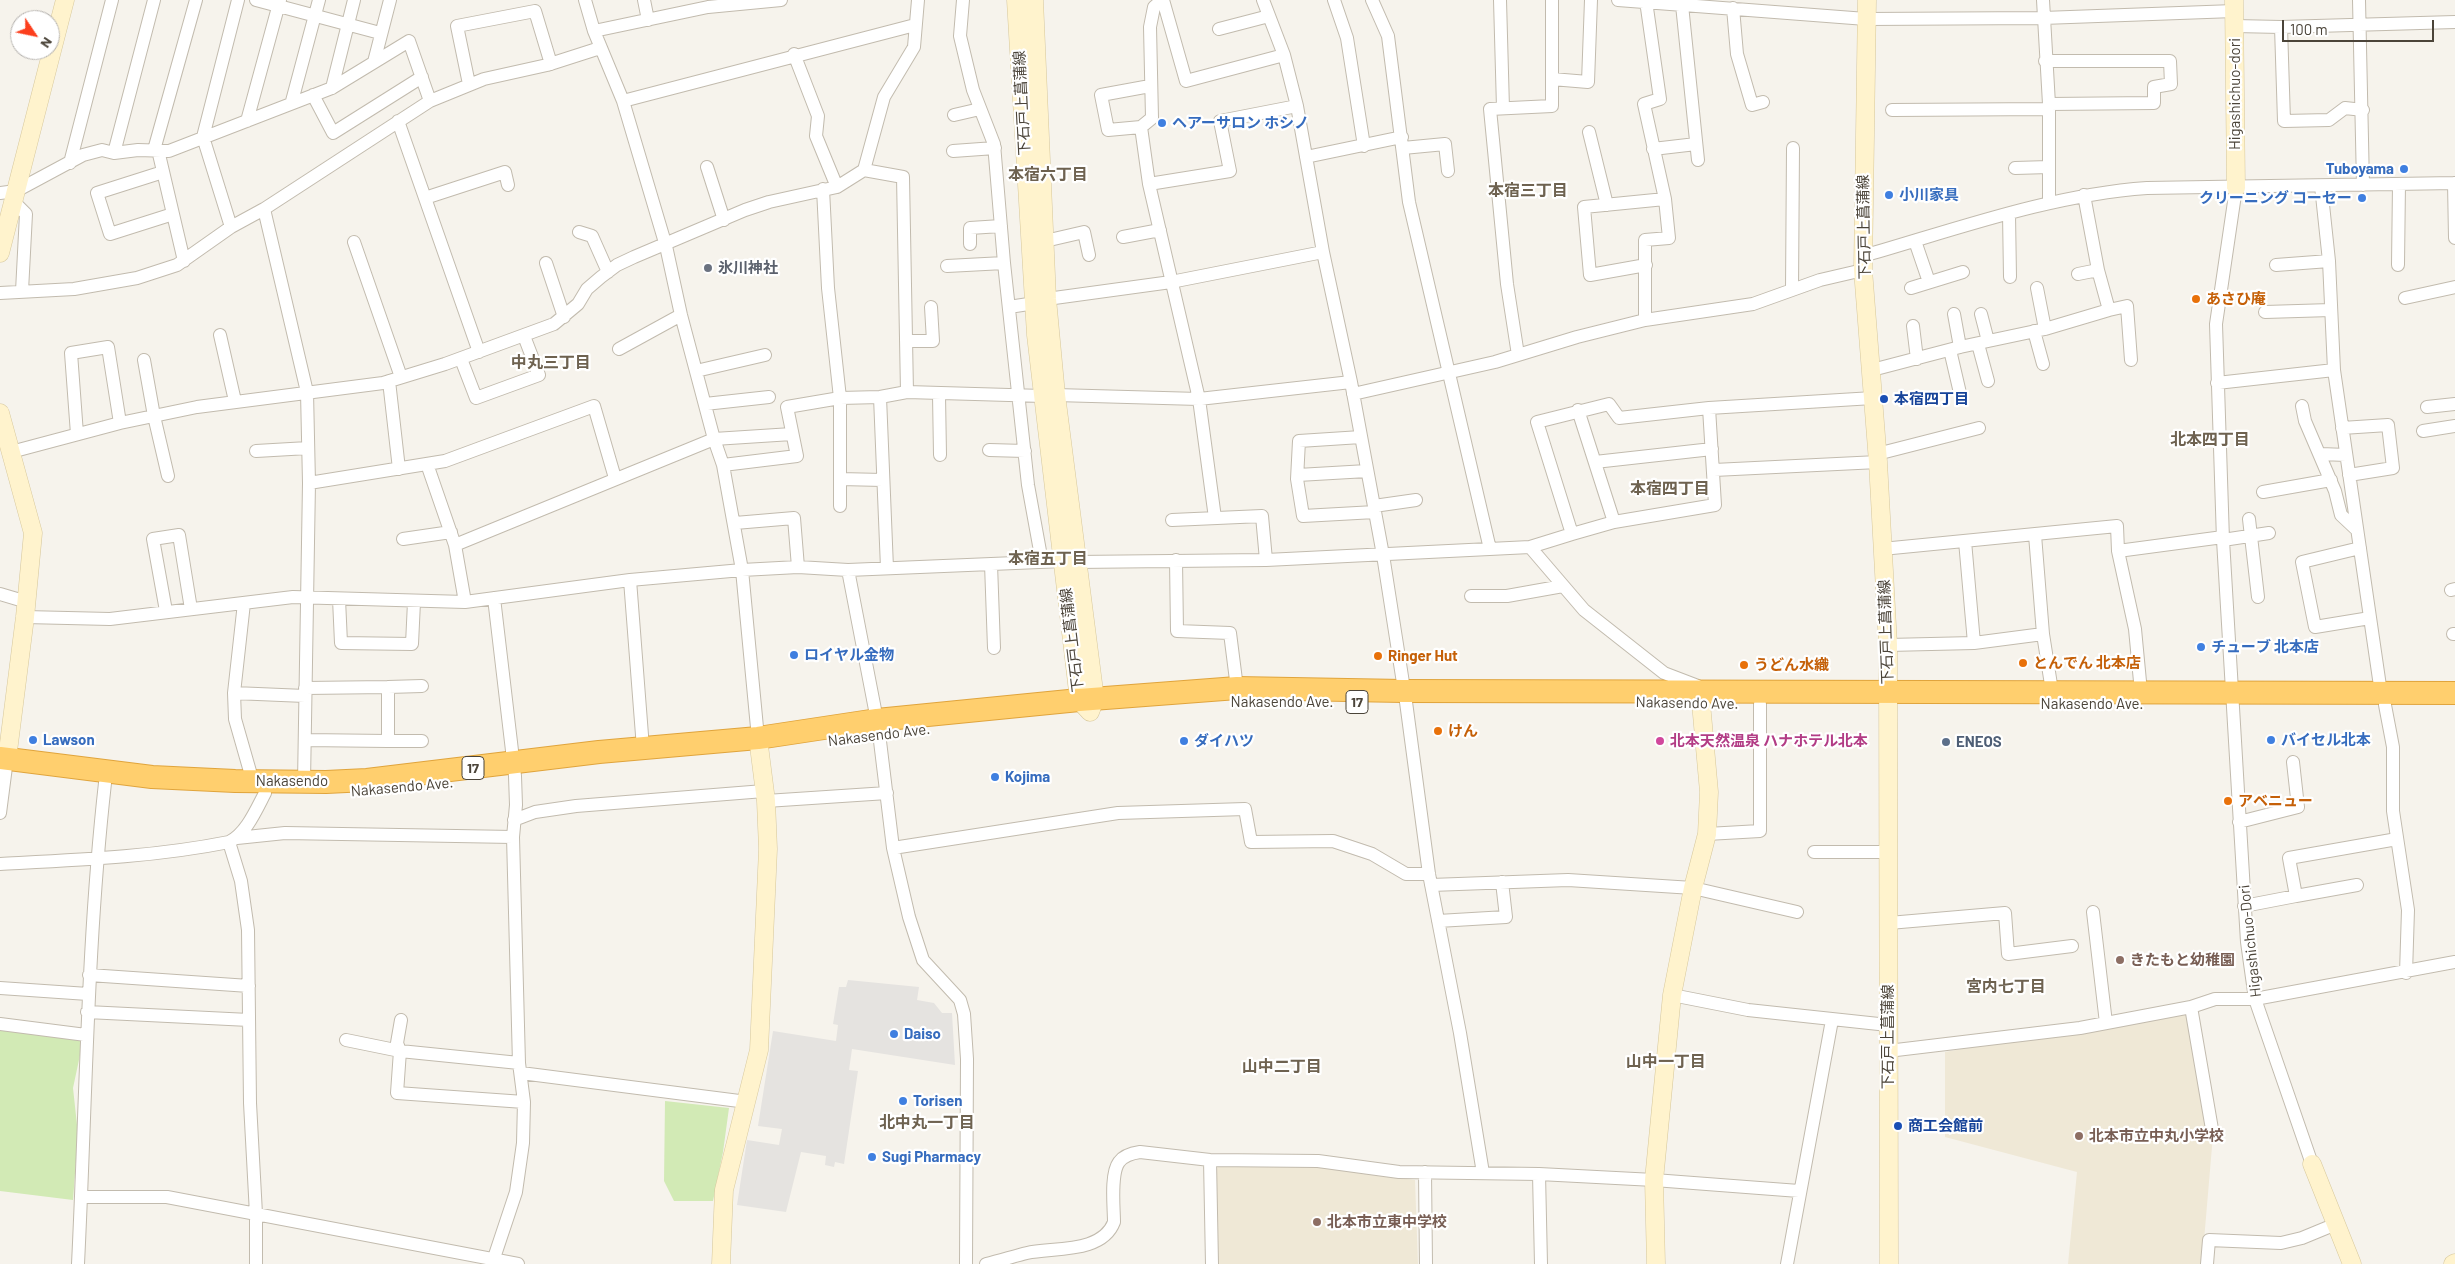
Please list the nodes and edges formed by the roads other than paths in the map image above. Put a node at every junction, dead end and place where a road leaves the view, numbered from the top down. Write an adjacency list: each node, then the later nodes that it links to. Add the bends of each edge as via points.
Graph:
1 (65, 0): 104 (main road)
2 (112, 0): 87 (street)
3 (154, 0): 84 (street)
4 (196, 0): 82 (street)
5 (238, 0): 75 (street)
6 (256, 0): 30 (street)
7 (319, 0): 36 (street)
8 (354, 0): 41 (street)
9 (390, 0): 47 (street)
10 (585, 0): 46 (street)
11 (644, 0): 39 (street)
12 (781, 0): 31 (street)
13 (918, 0): 42 (street)
14 (962, 0): 67 (street, via 960,36)
15 (1016, 0): 150 (main road, 下石戸上菖蒲線)
16 (1034, 0): 119 (main road, 下石戸上菖蒲線)
17 (1163, 0): 50 (street, via 1186,81); 57 (street, via 1154,7 1150,27)
18 (1263, 0): 35 (street)
19 (1334, 0): 78 (street, via 1347,38)
20 (1372, 0): 76 (street, via 1388,36)
21 (1500, 0): 66 (street)
22 (1552, 0): 55 (street)
23 (1591, 0): 55 (street, via 1588,82)
24 (1618, 0): 28 (street)
25 (1867, 0): 38 (main road, 下石戸上菖蒲線)
26 (2043, 0): 37 (street)
27 (2359, 0): 43 (street)
28 (1646, 2): 29 (street); 81 (street, via 1660,99 1644,104)
29 (1666, 2): 32 (street)
30 (279, 3): 36 (street); 71 (street)
31 (707, 4): 39 (street)
32 (1682, 5): 33 (street); 77 (street)
33 (1733, 8): 38 (street); 63 (street, via 1737,54 1752,105)
34 (2234, 12): 37 (street); 44 (street); 101 (main road, Higashichuo-dori)
35 (1269, 16): 45 (street); 50 (street)
36 (315, 17): 41 (street); 61 (street)
37 (2043, 18): 38 (street); 51 (street)
38 (1866, 19): 131 (main road, 下石戸上菖蒲線)
39 (648, 20): 46 (street)
40 (2455, 22): 43 (street)
41 (348, 24): 47 (street); 58 (street)
42 (915, 24): 49 (street); 91 (street, via 914,47 884,97)
43 (2360, 24): 44 (street); 69 (street)
44 (2281, 28): 69 (street, via 2284,121 2329,120 2345,108)
45 (1218, 29)
46 (594, 32): 48 (street)
47 (380, 33): 52 (street)
48 (600, 48): 53 (street); 60 (street)
49 (794, 54): 60 (street); 100 (street, via 818,116 816,136)
50 (1284, 55): 64 (street)
51 (2044, 61): 65 (street); 65 (street, via 2170,61 2172,84 2154,87 2154,103)
52 (374, 62): 54 (street, via 409,42); 58 (street)
53 (551, 64): 56 (street); 56 (street, via 535,11 457,26)
54 (422, 77): 59 (street, via 333,133); 62 (street)
55 (1552, 79): 66 (street, via 1552,106)
56 (469, 84): 62 (street)
57 (1150, 86): 73 (street, via 1152,118); 73 (street, via 1102,96 1108,130)
58 (332, 88): 59 (street)
59 (313, 95): 61 (street)
60 (624, 100): 123 (street)
61 (292, 101): 71 (street)
62 (430, 101): 72 (street)
63 (1763, 102)
64 (1297, 106): 85 (street); 95 (street, via 1220,121 1230,170)
65 (2049, 106): 68 (street); 89 (street)
66 (1504, 108): 171 (street, via 1490,109 1507,284)
67 (980, 109): 70 (street); 79 (street)
68 (1892, 110)
69 (2363, 110): 98 (street)
70 (954, 115)
71 (247, 121): 75 (street)
72 (398, 121): 105 (street); 109 (street)
73 (1140, 127): 95 (street)
74 (1589, 132): 108 (street)
75 (203, 137): 82 (street, via 169,151); 114 (street)
76 (1402, 142): 78 (street); 92 (street, via 1445,144); 180 (street, via 1409,202)
77 (1696, 144): 81 (street); 86 (street)
78 (1364, 146): 85 (street)
79 (995, 148): 83 (street); 113 (street)
80 (1793, 148): 146 (street)
81 (1653, 149): 106 (street)
82 (156, 150): 84 (street); 93 (street)
83 (953, 151)
84 (114, 153): 87 (street, via 102,150)
85 (1306, 157): 124 (street)
86 (1698, 160)
87 (70, 163): 104 (street)
88 (707, 167): 112 (street)
89 (2049, 167): 90 (street); 107 (street)
90 (2015, 168)
91 (864, 170): 100 (street); 165 (street, via 903,177)
92 (1448, 171)
93 (163, 172): 110 (street); 110 (street, via 97,193 110,234)
94 (2454, 183): 96 (street); 118 (street)
95 (1149, 184): 115 (street)
96 (2399, 184): 98 (street); 134 (street)
97 (508, 185): 105 (street, via 504,172)
98 (2363, 185): 99 (street)
99 (2320, 186): 101 (street); 128 (street)
100 (838, 187): 102 (street)
101 (2236, 188): 103 (street, via 2147,188); 183 (street, Higashichuo-Dori, via 2216,324)
102 (823, 189): 112 (street, via 769,202); 193 (street, via 828,288)
103 (2084, 195): 107 (street); 136 (street)
104 (10, 196): 125 (main road); 147 (street, via 26,214)
105 (425, 198): 169 (street)
106 (1665, 199): 108 (street); 132 (street, via 1670,238 1645,240)
107 (2049, 202): 111 (street)
108 (1607, 205): 132 (street, via 1584,207 1590,275)
109 (264, 209): 114 (street); 185 (street)
110 (173, 214): 127 (street)
111 (2009, 214): 120 (street); 140 (street)
112 (724, 220): 123 (street)
113 (1001, 226): 122 (street, via 970,228); 130 (street)
114 (231, 227): 127 (street)
115 (1160, 230): 117 (street); 141 (street)
116 (579, 232): 137 (street, via 592,236)
117 (1122, 237)
118 (2455, 238)
119 (1045, 241): 126 (street, via 1084,232); 150 (main road, 下石戸上菖蒲線)
120 (1915, 241): 131 (street); 142 (street)
121 (354, 242): 181 (street)
122 (970, 244)
123 (666, 246): 137 (street, via 634,257); 158 (street)
124 (1323, 252): 141 (street); 184 (street)
125 (0, 254)
126 (1089, 255)
127 (184, 261): 147 (street, via 137,278 74,289)
128 (2329, 261): 133 (street); 154 (street)
129 (546, 263): 159 (street)
130 (1004, 263): 135 (street); 152 (street)
131 (1863, 263): 146 (street); 177 (main road, 下石戸上菖蒲線)
132 (1646, 265): 160 (street)
133 (2276, 265)
134 (2398, 265)
135 (947, 266)
136 (2098, 270): 139 (street); 153 (street)
137 (608, 272): 159 (street, via 587,289 578,304)
138 (1963, 272): 142 (street)
139 (2078, 274)
140 (2010, 277)
141 (1171, 282): 150 (street); 195 (street)
142 (1929, 282): 144 (street)
143 (2455, 287): 149 (street)
144 (1911, 288)
145 (2037, 288): 162 (street)
146 (1792, 290): 160 (street, via 1753,304)
147 (22, 291): 148 (street)
148 (0, 293)
149 (2405, 298)
150 (1041, 301): 152 (street); 189 (main road, 下石戸上菖蒲線)
151 (931, 307): 165 (street, via 933,341)
152 (1009, 307): 190 (street)
153 (2109, 310): 162 (street); 175 (street, via 2126,306)
154 (2331, 310): 155 (street); 178 (street)
155 (2266, 312)
156 (1954, 314): 167 (street)
157 (1981, 314): 166 (street)
158 (681, 316): 168 (street); 179 (street)
159 (564, 317): 164 (street)
160 (1645, 320): 171 (street)
161 (1913, 326): 173 (street)
162 (2039, 330): 166 (street); 176 (street)
163 (220, 335): 196 (street)
164 (524, 336): 169 (street); 172 (street, via 539,375 521,382 476,398)
165 (906, 341): 186 (street)
166 (1983, 342): 167 (street); 182 (street)
167 (1955, 348): 173 (street); 187 (street)
168 (619, 349)
169 (479, 352): 172 (street)
170 (765, 354): 179 (street)
171 (1518, 355): 180 (street)
172 (461, 359): 181 (street)
173 (1917, 359): 177 (street)
174 (144, 360): 204 (street)
175 (2131, 360)
176 (2043, 364)
177 (1872, 370): 194 (main road, 下石戸上菖蒲線)
178 (2334, 370): 183 (street); 208 (street)
179 (696, 371): 197 (street)
180 (1450, 373): 184 (street); 260 (street)
181 (395, 379): 185 (street); 227 (street)
182 (1988, 381)
183 (2217, 382): 253 (street, Higashichuo-Dori)
184 (1352, 388): 195 (street); 212 (street)
185 (307, 392): 196 (street); 214 (street)
186 (907, 392): 188 (street); 191 (street)
187 (1960, 393)
188 (939, 395): 190 (street); 221 (street)
189 (1049, 395): 190 (street); 195 (street); 266 (main road, 下石戸上菖蒲線)
190 (1020, 396): 218 (street)
191 (880, 397): 193 (street); 235 (street)
192 (769, 398): 197 (street)
193 (840, 398): 211 (street, via 788,407); 234 (street)
194 (1873, 398): 201 (street); 223 (main road, 下石戸上菖蒲線)
195 (1199, 399): 242 (street)
196 (235, 402): 204 (street)
197 (705, 404): 213 (street)
198 (2455, 404): 200 (street)
199 (2302, 406): 220 (street, via 2305,421)
200 (2427, 406)
201 (1709, 408): 202 (street, via 1619,418 1609,404); 215 (street)
202 (1578, 410): 224 (street); 250 (street, via 1537,422)
203 (0, 413): 219 (main road)
204 (154, 416): 205 (street); 231 (street)
205 (120, 423): 210 (street); 210 (street, via 108,347 71,353)
206 (2455, 426): 209 (street)
207 (1979, 428): 223 (street)
208 (2342, 428): 222 (street); 232 (street, via 2388,425 2393,468)
209 (2423, 431)
210 (78, 434): 219 (street)
211 (792, 434): 213 (street); 226 (street, via 797,456)
212 (1361, 437): 229 (street); 230 (street, via 1299,441)
213 (714, 440): 226 (street); 233 (street)
214 (308, 448): 217 (street); 237 (street)
215 (1712, 449): 224 (street); 228 (street)
216 (989, 450): 218 (street)
217 (256, 451)
218 (1025, 451): 265 (street)
219 (11, 452): 284 (main road, via 33,533)
220 (2321, 454): 222 (street); 236 (street)
221 (940, 455)
222 (2346, 455): 232 (street)
223 (1878, 458): 228 (street); 258 (main road, 下石戸上菖蒲線)
224 (1595, 462): 245 (street)
225 (427, 464): 227 (street); 233 (street, via 445,461 594,406); 248 (street)
226 (723, 465): 246 (street)
227 (399, 469): 237 (street)
228 (1714, 470): 245 (street, via 1715,505)
229 (1368, 471): 230 (street); 241 (street)
230 (1298, 475): 241 (street, via 1303,516)
231 (168, 476)
232 (2349, 476): 247 (street)
233 (615, 478): 256 (street)
234 (840, 479): 235 (street); 240 (street)
235 (882, 480): 269 (street)
236 (2331, 480): 238 (street); 247 (street, via 2341,515)
237 (308, 483): 278 (street)
238 (2263, 492)
239 (1416, 500): 241 (street)
240 (840, 506)
241 (1374, 509): 262 (street)
242 (1215, 518): 244 (street); 264 (street, via 1262,516)
243 (2249, 519): 252 (street)
244 (1172, 520)
245 (1614, 522): 250 (street)
246 (735, 523): 268 (street, via 794,518); 270 (street)
247 (2357, 530): 259 (street)
248 (451, 532): 254 (street); 256 (street)
249 (2269, 533): 252 (street)
250 (1572, 534): 257 (street)
251 (2035, 535): 255 (street); 261 (street, via 2117,526); 287 (street)
252 (2251, 536): 253 (street); 276 (street)
253 (2223, 538): 261 (street); 302 (street, Higashichuo-Dori)
254 (403, 539)
255 (1965, 541): 258 (street); 288 (street)
256 (455, 545): 281 (street)
257 (1530, 547): 260 (street); 273 (street)
258 (1882, 548): 289 (main road, 下石戸上菖蒲線)
259 (2360, 548): 286 (street); 286 (street, via 2302,562 2315,627)
260 (1490, 549): 262 (street)
261 (2118, 552): 296 (street, via 2135,629)
262 (1383, 556): 264 (street); 299 (street)
263 (1176, 560): 264 (street); 266 (street); 293 (street, via 1177,631 1230,633)
264 (1266, 560)
265 (1042, 562): 266 (street); 267 (street)
266 (1070, 562): 304 (main road, 下石戸上菖蒲線)
267 (991, 564): 269 (street); 290 (street)
268 (798, 567): 270 (street); 271 (street)
269 (887, 568): 271 (street)
270 (742, 570): 272 (street); 311 (street)
271 (848, 570): 307 (street)
272 (630, 580): 277 (street); 312 (street)
273 (1562, 586): 275 (street, via 1507,596); 300 (street, via 1584,610 1664,673 1695,684)
274 (0, 594): 284 (street)
275 (1471, 596)
276 (2258, 597)
277 (494, 598): 281 (street); 315 (street)
278 (306, 599): 279 (street); 282 (street, via 294,597); 295 (street)
279 (339, 599): 280 (street); 280 (street, via 341,643 412,644)
280 (414, 602): 281 (street)
281 (464, 602)
282 (244, 603): 283 (street); 297 (street)
283 (191, 608): 285 (street); 285 (street, via 180,535 154,539)
284 (26, 609): 285 (street, via 110,619); 314 (main road)
285 (166, 611)
286 (2370, 618): 303 (street)
287 (2043, 634): 288 (street); 294 (street)
288 (1974, 643): 289 (street)
289 (1888, 645): 301 (main road, 下石戸上菖蒲線)
290 (994, 648)
291 (422, 686): 292 (street)
292 (388, 687): 295 (street); 309 (street)
293 (1238, 688): 299 (highway, Nakasendo Ave. / 17); 304 (highway, Nakasendo Ave. / 17)
294 (2052, 691): 296 (highway, Nakasendo Ave. / 17); 301 (highway, Nakasendo Ave. / 17)
295 (305, 692): 297 (street); 308 (street)
296 (2141, 692): 302 (highway, Nakasendo Ave. / 17)
297 (234, 693): 318 (street, via 235,719)
298 (2455, 693): 303 (highway, Nakasendo Ave. / 17)
299 (1404, 696): 300 (highway, Nakasendo Ave. / 17); 304 (highway, Nakasendo Ave. / 17); 333 (street)
300 (1703, 697): 301 (highway, Nakasendo Ave. / 17); 305 (highway, Nakasendo Ave. / 17); 324 (main road, via 1709,792)
301 (1888, 698): 302 (highway, Nakasendo Ave. / 17); 305 (highway, Nakasendo Ave. / 17); 330 (main road, 下石戸上菖蒲線)
302 (2233, 698): 303 (highway, Nakasendo Ave. / 17); 323 (street, Higashichuo-Dori)
303 (2383, 699): 306 (highway, Nakasendo Ave. / 17); 326 (street, via 2393,747 2393,811)
304 (1088, 704): 307 (highway, Nakasendo Ave. / 17)
305 (1760, 704): 324 (street, via 1760,831)
306 (2455, 705)
307 (878, 727): 311 (highway, Nakasendo Ave. / 17); 319 (street)
308 (304, 740): 309 (street); 316 (street)
309 (388, 741): 310 (street)
310 (422, 741)
311 (759, 744): 312 (highway, Nakasendo Ave. / 17); 315 (highway, Nakasendo Ave. / 17); 320 (main road)
312 (643, 748): 315 (highway, Nakasendo / 17)
313 (2293, 762): 323 (street, via 2298,807)
314 (3, 765): 317 (highway, Nakasendo / 17); 318 (highway, Nakasendo / 17); 321 (street)
315 (514, 769): 316 (highway, Nakasendo / 17); 318 (highway, Nakasendo Ave. / 17, via 328,794); 322 (street)
316 (304, 782): 318 (highway, Nakasendo / 17)
317 (105, 783): 318 (highway, Nakasendo / 17, via 181,791); 331 (street)
318 (259, 788): 327 (street, via 256,812)
319 (887, 793): 320 (street); 328 (street)
320 (765, 796): 322 (street, via 576,806 535,812); 366 (main road, via 768,849 759,1050)
321 (0, 813)
322 (514, 820): 325 (street)
323 (2239, 822): 338 (street, Higashichuo-Dori)
324 (1707, 834): 336 (main road)
325 (513, 837): 327 (street, via 285,833); 364 (street)
326 (2398, 839): 337 (street, via 2289,858); 345 (street, via 2408,910)
327 (233, 840): 331 (street, via 196,849); 347 (street, via 248,930)
328 (894, 848): 333 (street, via 1118,813 1244,809 1251,842 1333,841 1372,854 1406,874); 383 (street, via 908,917 923,960 960,1000 964,1014 967,1059)
329 (1814, 852): 330 (street)
330 (1889, 852): 342 (main road, 下石戸上菖蒲線)
331 (96, 859): 332 (street); 346 (street)
332 (0, 864)
333 (1430, 880): 334 (street); 341 (street)
334 (1502, 882): 336 (street, via 1568,880); 341 (street, via 1506,917)
335 (2357, 885): 337 (street)
336 (1693, 888): 339 (street); 350 (main road)
337 (2296, 896): 338 (street)
338 (2244, 906): 351 (street, Higashichuo-Dori)
339 (1797, 912)
340 (2093, 912): 357 (street)
341 (1438, 921): 371 (street)
342 (1889, 923): 343 (street, via 2005,913 2008,954); 359 (main road, 下石戸上菖蒲線)
343 (2072, 946)
344 (2455, 962): 345 (street)
345 (2406, 973): 351 (street)
346 (89, 975): 347 (street); 349 (street)
347 (249, 986): 354 (street)
348 (0, 988): 349 (street)
349 (88, 994): 353 (street)
350 (1672, 995): 356 (street, via 1748,1010); 373 (main road)
351 (2255, 999): 352 (street, via 2215,999); 369 (street, Higashichuo-Dori)
352 (2191, 1007): 357 (street); 367 (street)
353 (87, 1012): 354 (street); 360 (street)
354 (249, 1020): 376 (street)
355 (400, 1020): 362 (street, via 397,1043)
356 (1832, 1020): 359 (street); 374 (street)
357 (2106, 1023): 363 (street)
358 (0, 1024): 360 (street)
359 (1888, 1025): 363 (main road, 下石戸上菖蒲線)
360 (86, 1035): 375 (street)
361 (346, 1040): 362 (street)
362 (400, 1051): 364 (street); 365 (street, via 397,1092)
363 (1888, 1051): 390 (main road, 下石戸上菖蒲線)
364 (520, 1068): 365 (street); 366 (street)
365 (524, 1102): 378 (street, via 523,1143 516,1192)
366 (746, 1102): 382 (main road, via 724,1190)
367 (2213, 1135)
368 (1210, 1160): 370 (street, via 1316,1155 1377,1170); 384 (street, via 1140,1152 1130,1154 1119,1162 1114,1177 1114,1222 1101,1238 1078,1248 1028,1253); 385 (street)
369 (2312, 1164): 377 (main road, Higashichuo-Dori)
370 (1425, 1172): 371 (street); 386 (street)
371 (1483, 1173): 372 (street)
372 (1539, 1174): 373 (street); 387 (street)
373 (1654, 1180): 374 (street); 388 (main road)
374 (1799, 1191): 389 (street)
375 (81, 1196): 376 (street, via 166,1197); 379 (street)
376 (256, 1214): 378 (street); 380 (street)
377 (2336, 1224): 391 (street, via 2281,1243 2209,1240); 392 (main road, Higashichuo-Dori)
378 (493, 1261): 381 (street)
379 (78, 1264)
380 (256, 1264)
381 (518, 1264)
382 (720, 1264)
383 (966, 1264)
384 (986, 1264)
385 (1212, 1264)
386 (1426, 1264)
387 (1541, 1264)
388 (1656, 1264)
389 (1787, 1264)
390 (1889, 1264)
391 (2207, 1264)
392 (2352, 1264)

